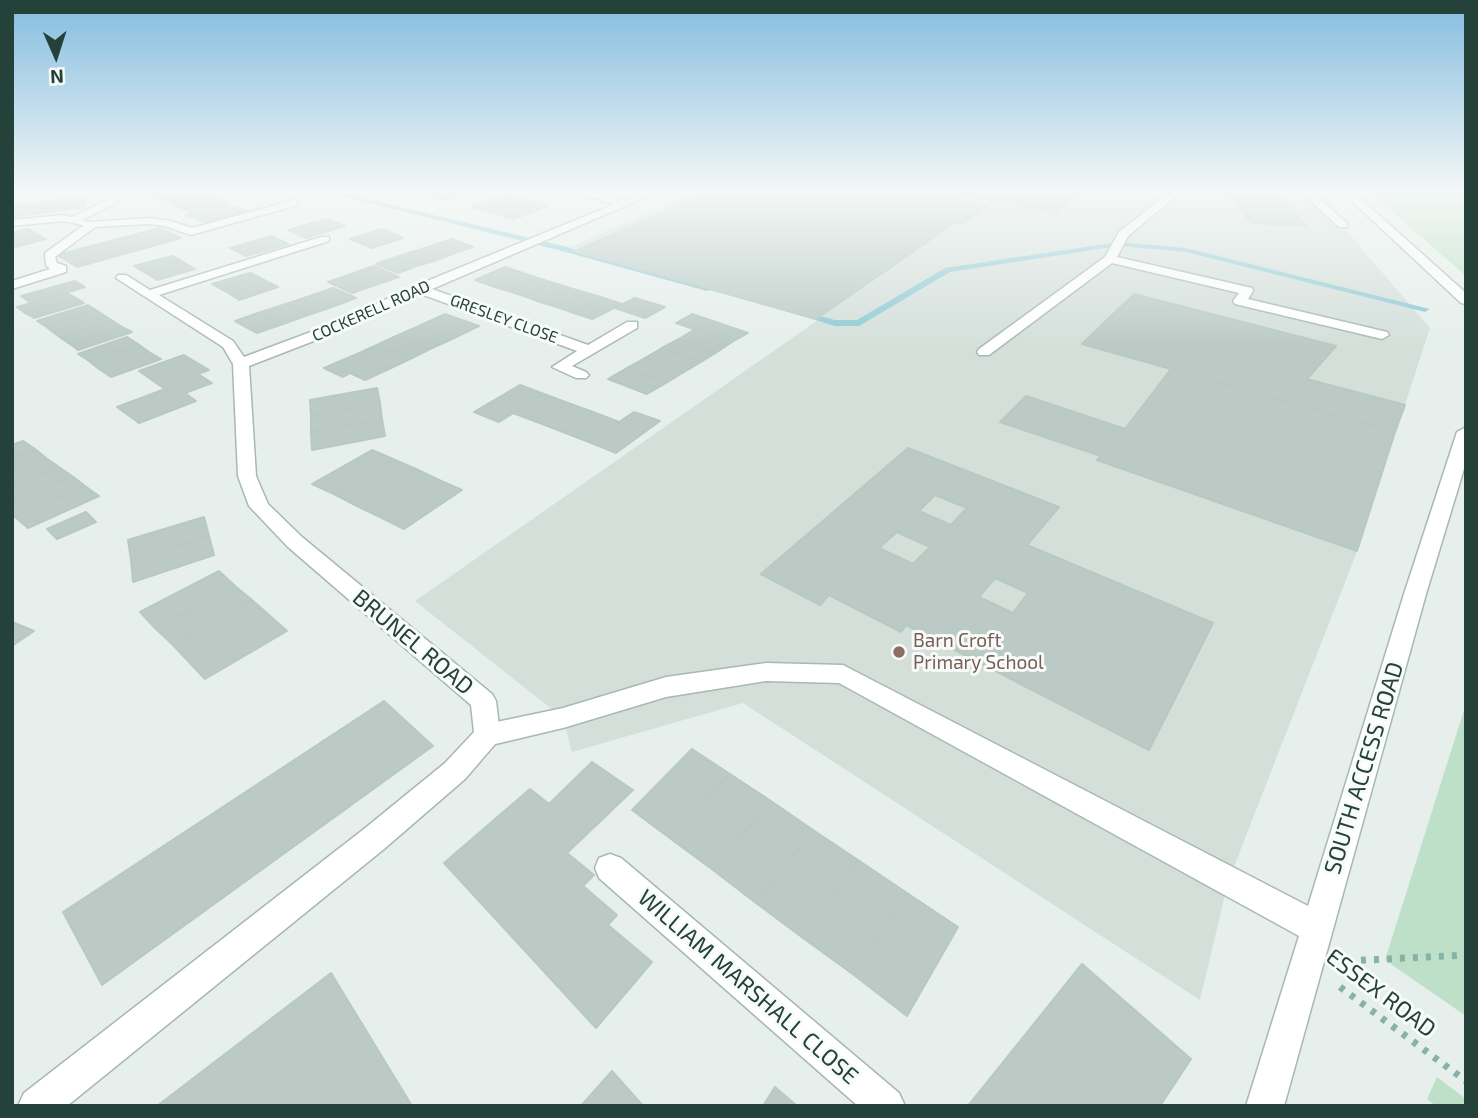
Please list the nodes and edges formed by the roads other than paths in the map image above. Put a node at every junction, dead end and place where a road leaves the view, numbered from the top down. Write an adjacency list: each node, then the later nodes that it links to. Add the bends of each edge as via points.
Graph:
1 (66, 243): 10 (street, via 49,256 52,265 62,269)
2 (312, 243): 6 (street)
3 (529, 243): 11 (street, COCKERELL ROAD)
4 (1118, 243): 8 (street)
5 (1403, 243): 13 (street)
6 (298, 248): 7 (street); 12 (street)
7 (321, 257)
8 (1110, 258): 15 (street, via 1247,291 1240,301); 17 (street)
9 (122, 278): 12 (street)
10 (12, 285)
11 (420, 289): 16 (street, GRESLEY CLOSE); 18 (street, COCKERELL ROAD)
12 (149, 294): 18 (street, via 228,344)
13 (1466, 300)
14 (632, 325): 16 (street, GRESLEY CLOSE)
15 (1382, 335)
16 (589, 350): 19 (street, GRESLEY CLOSE, via 559,367)
17 (984, 352)
18 (241, 364): 21 (street, BRUNEL ROAD, via 247,476 259,506 295,542 483,701)
19 (581, 375)
20 (1466, 432): 23 (street, SOUTH ACCESS ROAD)
21 (487, 735): 23 (street, via 666,687 766,672 843,674); 24 (street, via 455,771 374,839)
22 (610, 868): 25 (street, WILLIAM MARSHALL CLOSE)
23 (1317, 929): 26 (street, SOUTH ACCESS ROAD)
24 (37, 1106)
25 (886, 1106)
26 (1265, 1106)

